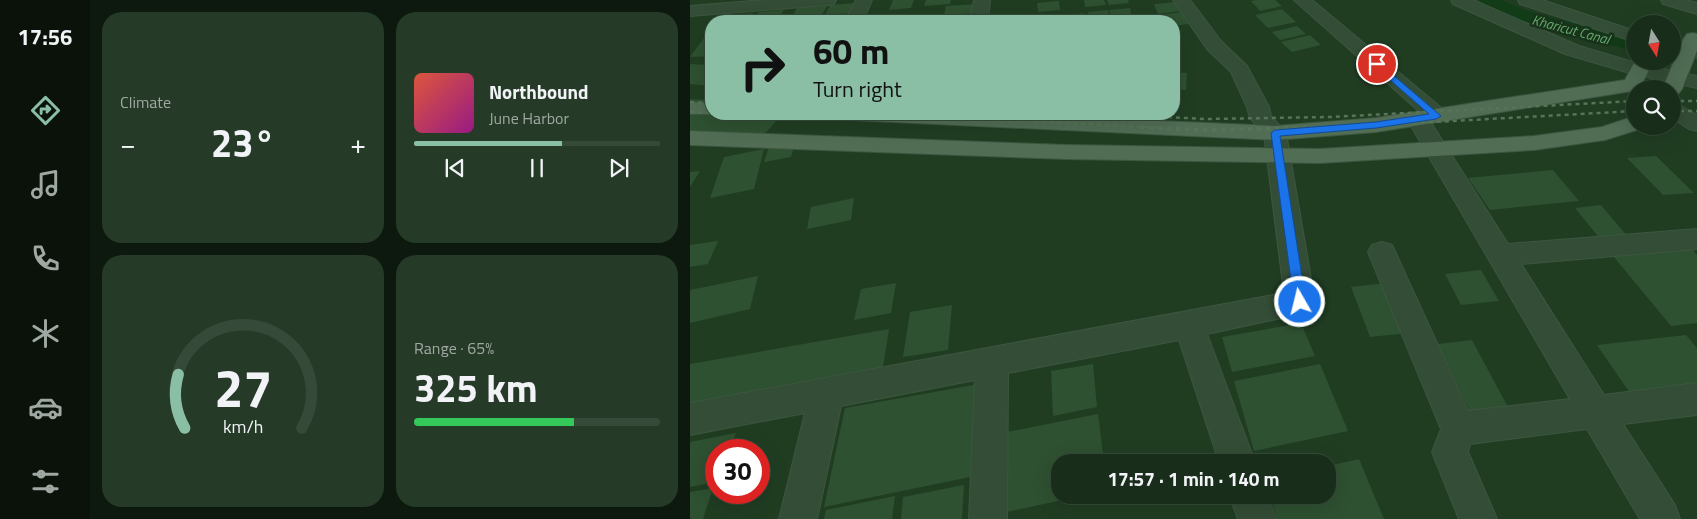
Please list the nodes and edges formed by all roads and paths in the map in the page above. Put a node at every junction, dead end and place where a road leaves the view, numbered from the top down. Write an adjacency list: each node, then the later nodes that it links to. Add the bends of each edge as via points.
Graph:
1 (828, 0): 9 (street)
2 (864, 0): 12 (street)
3 (982, 0): 13 (street)
4 (1181, 0): 29 (street, via 1214,45 1240,70)
5 (1302, 0): 24 (street)
6 (1460, 0): 16 (street)
7 (1526, 0): 14 (street)
8 (1669, 0): 10 (street)
9 (751, 3): 11 (street)
10 (1697, 9)
11 (690, 11)
12 (857, 15)
13 (981, 15)
14 (1626, 34)
15 (1687, 44): 18 (main road)
16 (1639, 76): 17 (street); 24 (main road)
17 (1659, 80)
18 (1675, 80)
19 (1697, 82): 20 (street)
20 (1681, 83)
21 (690, 108): 22 (main road)
22 (705, 109)
23 (1681, 114): 26 (street)
24 (1427, 117): 29 (main road); 30 (street)
25 (1011, 120): 29 (main road)
26 (1697, 124)
27 (1626, 126): 30 (main road, via 1605,133 1534,143)
28 (690, 138): 29 (main road, via 1066,152)
29 (1277, 145): 30 (main road, via 1320,156); 34 (street, via 1300,302)
30 (1436, 149): 33 (street)
31 (1695, 242): 33 (street)
32 (1382, 252): 40 (street)
33 (1500, 255): 38 (street)
34 (1189, 325): 35 (street); 41 (street)
35 (992, 362): 36 (street); 44 (street)
36 (827, 393): 39 (street); 43 (street)
37 (1697, 399): 38 (street)
38 (1596, 412): 40 (street); 47 (street)
39 (690, 418)
40 (1458, 429): 46 (street, via 1450,452)
41 (1234, 454)
42 (1251, 504): 45 (street)
43 (798, 519)
44 (988, 519)
45 (1257, 519)
46 (1478, 519)
47 (1661, 519)

